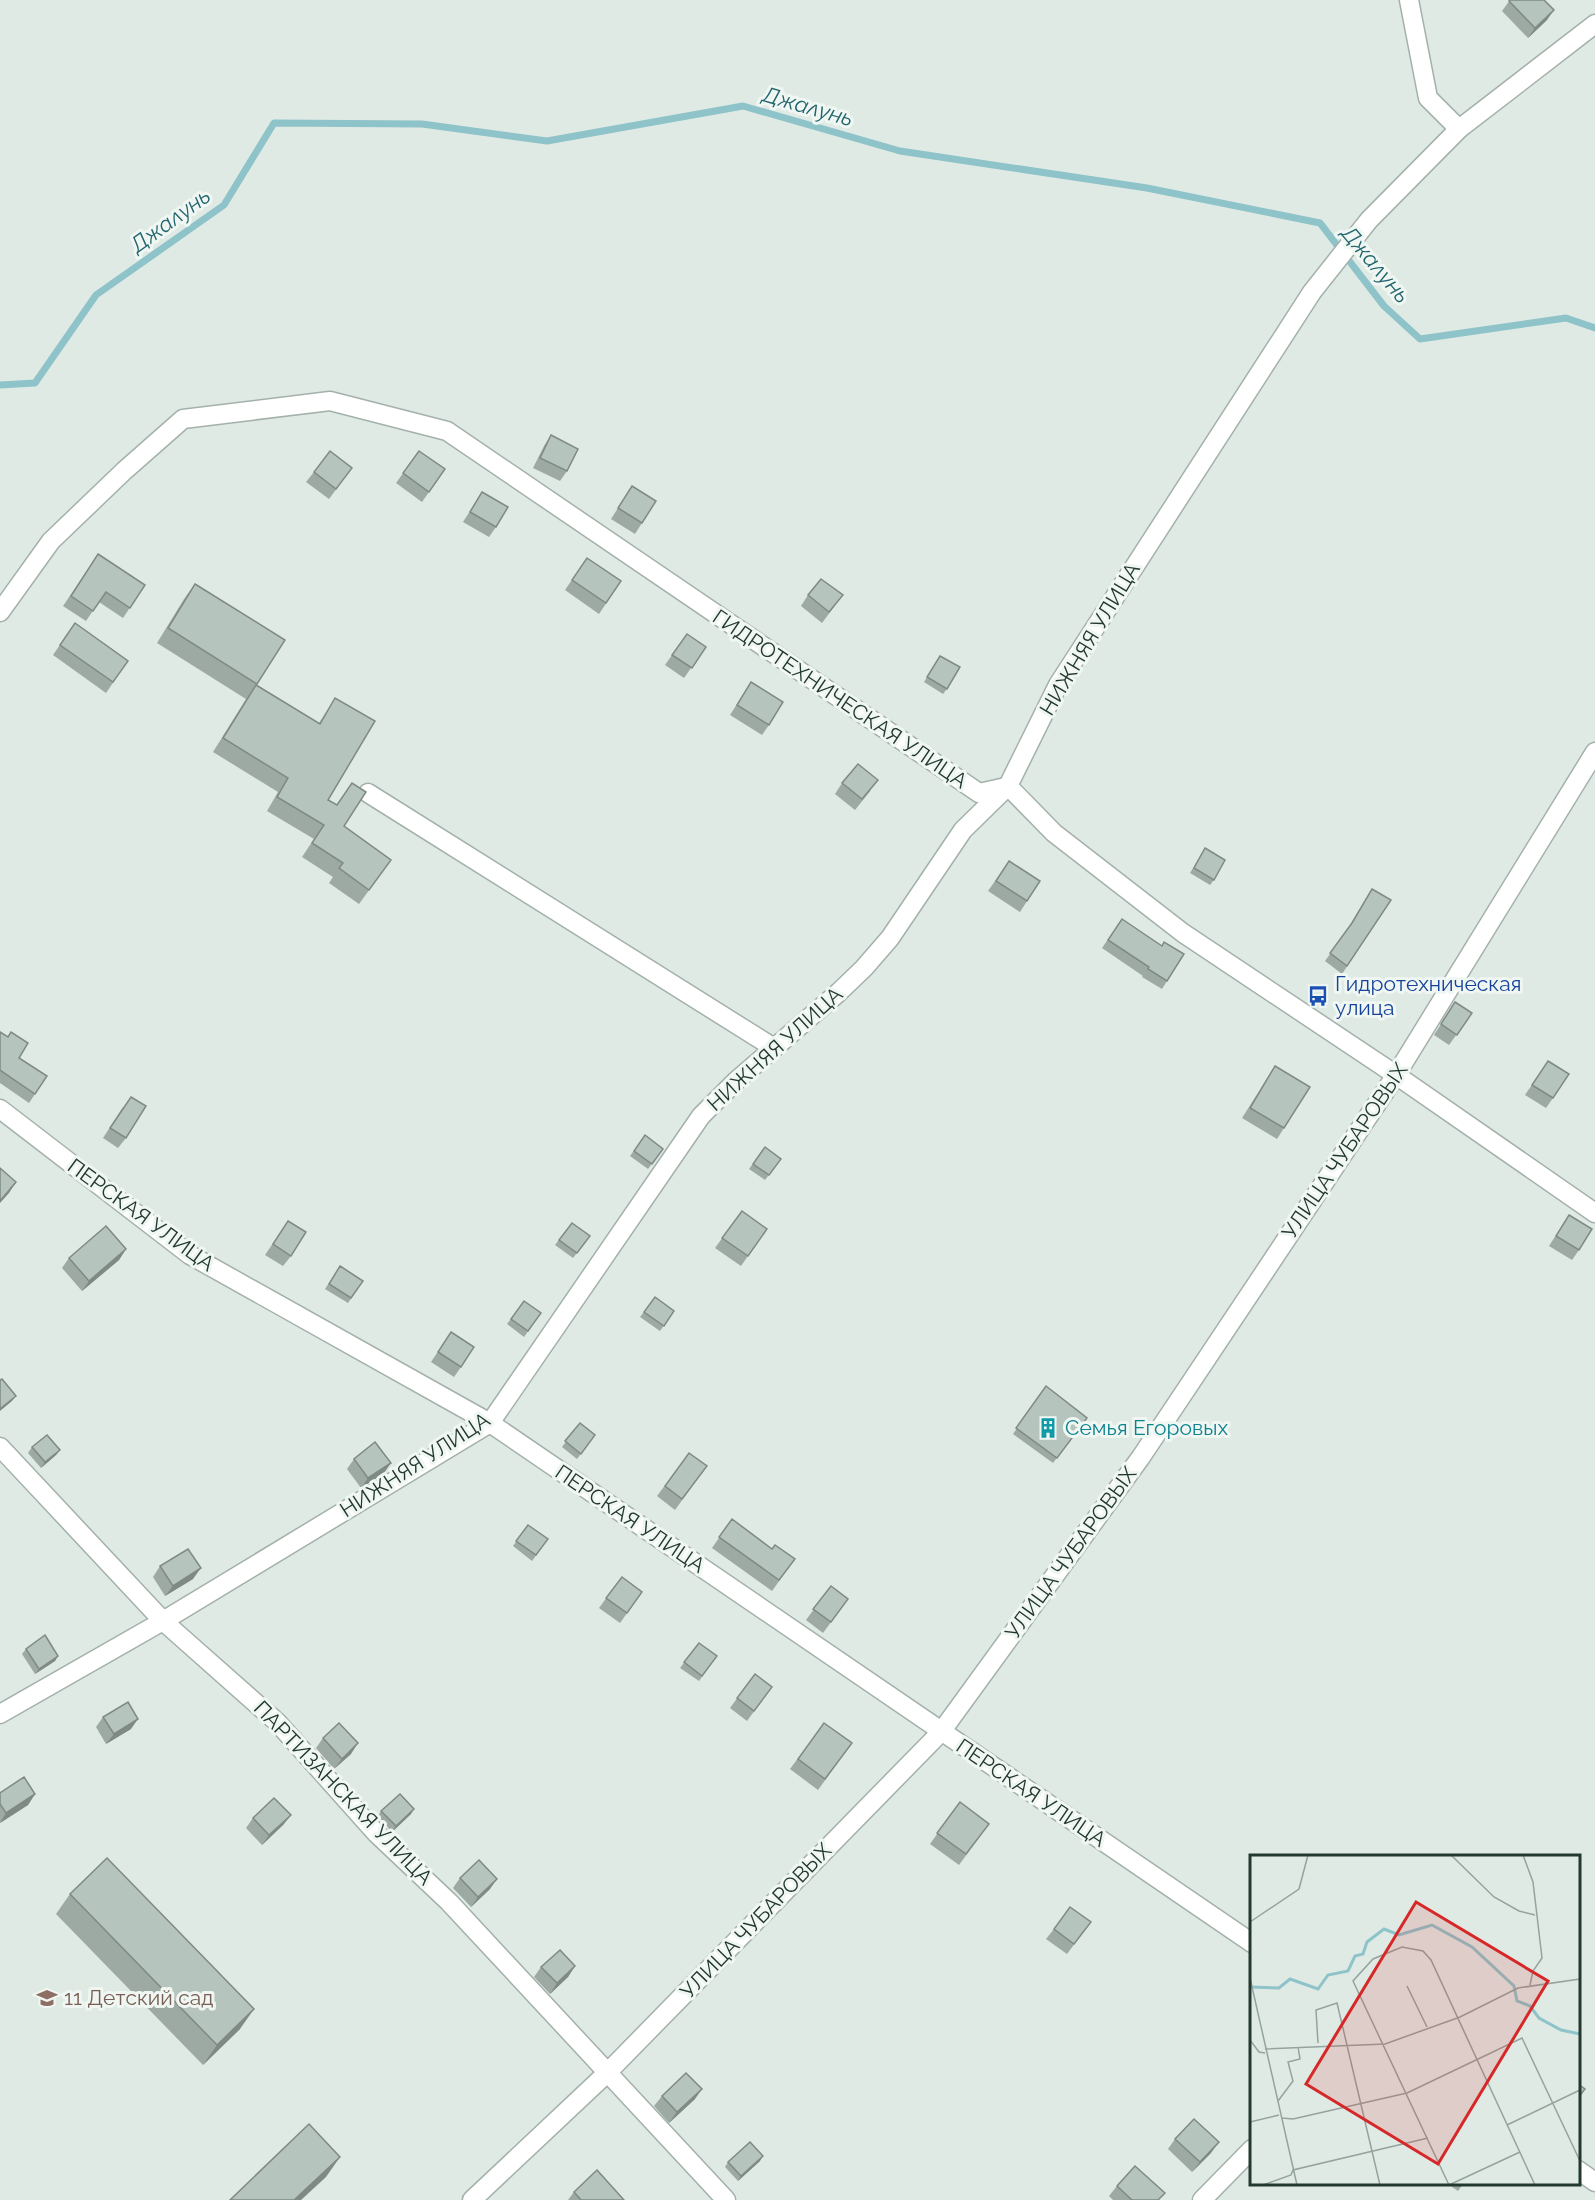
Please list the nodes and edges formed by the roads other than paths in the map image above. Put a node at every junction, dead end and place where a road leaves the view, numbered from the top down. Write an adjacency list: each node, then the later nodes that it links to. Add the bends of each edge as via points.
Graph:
1 (1409, 0): 3 (street, via 1428,98)
2 (1595, 24): 3 (street, НИЖНЯЯ УЛИЦА)
3 (1459, 129): 6 (street, НИЖНЯЯ УЛИЦА, via 1369,220 1312,292 1058,685)
4 (0, 612): 6 (street, ГИДРОТЕХНИЧЕСКАЯ УЛИЦА, via 51,541 183,419 330,401 447,431 979,793)
5 (1595, 752): 9 (street, УЛИЦА ЧУБАРОВЫХ)
6 (1008, 786): 8 (street, НИЖНЯЯ УЛИЦА, via 963,830 890,938 864,968); 9 (street, via 1054,833 1184,933)
7 (368, 793): 8 (street)
8 (774, 1048): 12 (street, НИЖНЯЯ УЛИЦА, via 701,1116)
9 (1396, 1075): 11 (street); 16 (street, УЛИЦА ЧУБАРОВЫХ, via 1141,1457)
10 (0, 1109): 12 (street, ПЕРСКАЯ УЛИЦА, via 189,1255)
11 (1595, 1213)
12 (490, 1423): 14 (street, НИЖНЯЯ УЛИЦА); 16 (street, ПЕРСКАЯ УЛИЦА)
13 (0, 1447): 14 (street, ПАРТИЗАНСКАЯ УЛИЦА)
14 (163, 1621): 15 (street, НИЖНЯЯ УЛИЦА); 18 (street, ПАРТИЗАНСКАЯ УЛИЦА, via 277,1722 376,1833 449,1902)
15 (0, 1714)
16 (940, 1732): 17 (street, ПЕРСКАЯ УЛИЦА); 18 (street, УЛИЦА ЧУБАРОВЫХ)
17 (1250, 1942)
18 (607, 2073): 22 (street, УЛИЦА ЧУБАРОВЫХ); 23 (street, ПАРТИЗАНСКАЯ УЛИЦА)
19 (1250, 2150): 24 (street)
20 (1580, 2171): 21 (street)
21 (1595, 2182)
22 (472, 2200)
23 (726, 2200)
24 (1202, 2200)

